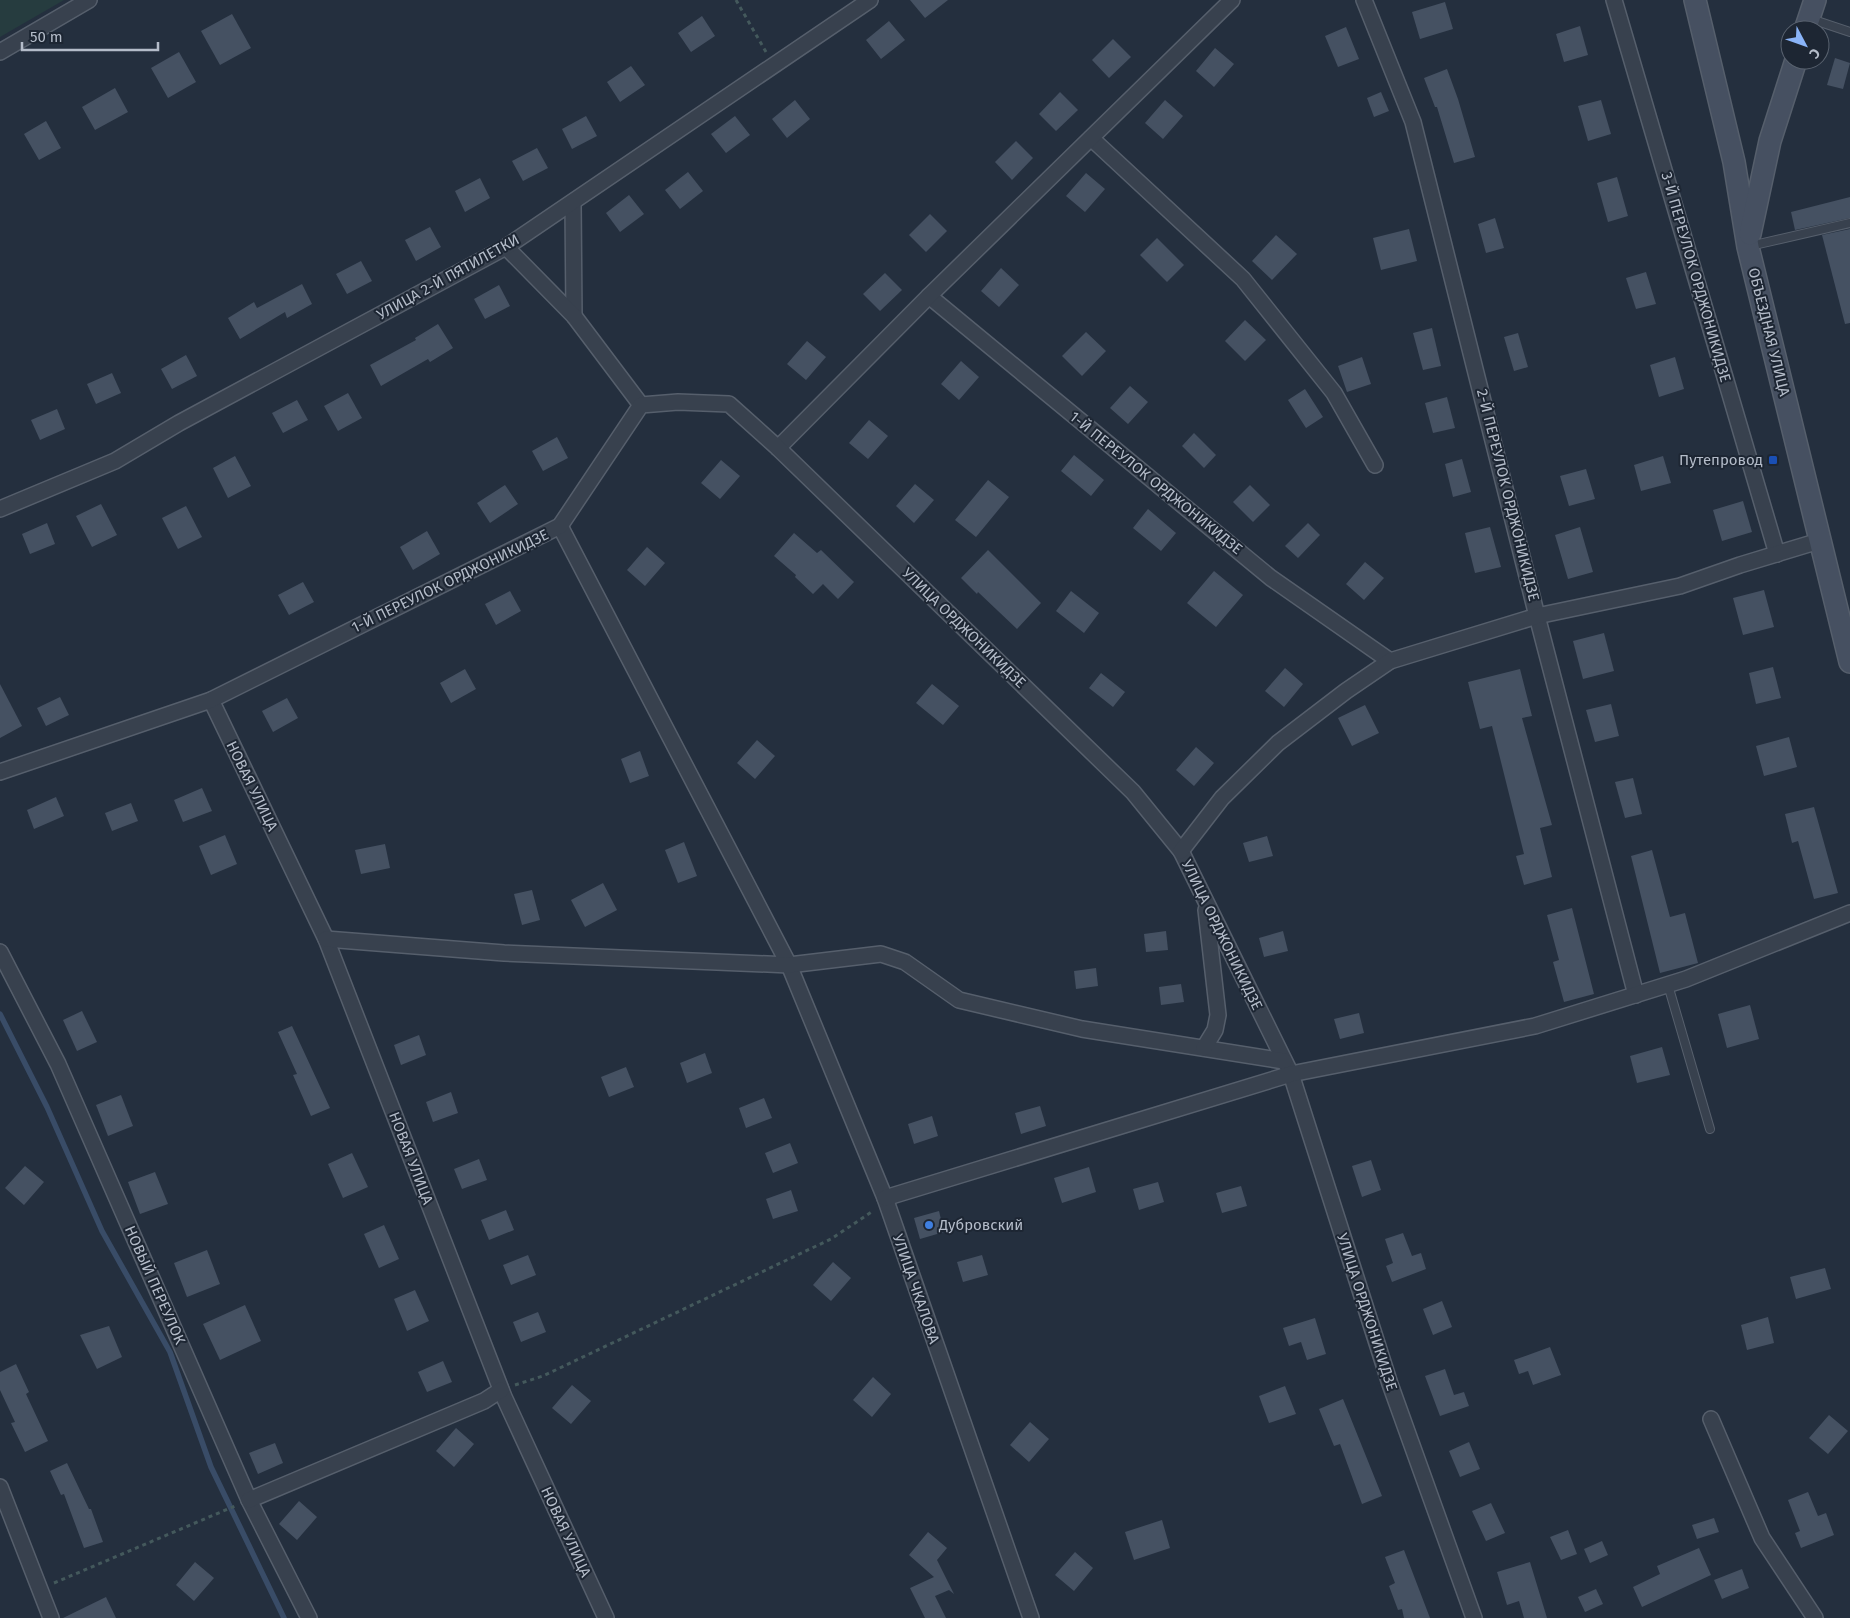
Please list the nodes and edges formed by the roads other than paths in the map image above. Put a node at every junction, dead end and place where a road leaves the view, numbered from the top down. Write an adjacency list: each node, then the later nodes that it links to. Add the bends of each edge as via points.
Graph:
1 (870, 0): 14 (street, УЛИЦА 2-Й ПЯТИЛЕТКИ)
2 (1232, 0): 11 (street)
3 (1364, 0): 27 (street, 2-Й ПЕРЕУЛОК ОРДЖОНИКИДЗЕ, via 1414,122)
4 (1614, 0): 26 (street, 3-Й ПЕРЕУЛОК ОРДЖОНИКИДЗЕ)
5 (1695, 0): 13 (street, ОБЪЕЗДНАЯ УЛИЦА)
6 (82, 2): 9 (street)
7 (1810, 16): 8 (lane)
8 (1850, 32)
9 (0, 52)
10 (1793, 70): 12 (street)
11 (1091, 138): 18 (street); 22 (street, via 1243,279 1334,393)
12 (1767, 158): 13 (street, via 1754,166); 17 (street)
13 (1734, 162): 17 (street, ОБЪЕЗДНАЯ УЛИЦА)
14 (573, 202): 16 (street, УЛИЦА 2-Й ПЯТИЛЕТКИ); 19 (street)
15 (1850, 223): 17 (lane)
16 (506, 247): 19 (street); 23 (street, УЛИЦА 2-Й ПЯТИЛЕТКИ, via 179,423 115,461)
17 (1748, 247): 25 (street, ОБЪЕЗДНАЯ УЛИЦА)
18 (929, 296): 21 (street); 28 (street, 1-Й ПЕРЕУЛОК ОРДЖОНИКИДЗЕ, via 1271,578)
19 (574, 316): 20 (street)
20 (641, 405): 21 (street, УЛИЦА ОРДЖОНИКИДЗЕ, via 678,402 729,404); 24 (street, 1-Й ПЕРЕУЛОК ОРДЖОНИКИДЗЕ)
21 (778, 448): 32 (street, УЛИЦА ОРДЖОНИКИДЗЕ, via 1133,792)
22 (1375, 465)
23 (0, 509)
24 (560, 526): 30 (street, 1-Й ПЕРЕУЛОК ОРДЖОНИКИДЗЕ); 37 (street, УЛИЦА ЧКАЛОВА)
25 (1819, 541): 26 (street); 29 (street, ОБЪЕЗДНАЯ УЛИЦА)
26 (1777, 554): 27 (street, via 1680,586)
27 (1538, 616): 28 (street); 39 (street, 2-Й ПЕРЕУЛОК ОРДЖОНИКИДЗЕ)
28 (1390, 661): 32 (street, via 1278,743 1222,798)
29 (1850, 662)
30 (211, 700): 31 (street, 1-Й ПЕРЕУЛОК ОРДЖОНИКИДЗЕ); 35 (street, НОВАЯ УЛИЦА)
31 (0, 772)
32 (1181, 851): 33 (street, УЛИЦА ОРДЖОНИКИДЗЕ)
33 (1204, 898): 40 (street, via 1218,1015); 41 (street, УЛИЦА ОРДЖОНИКИДЗЕ)
34 (1850, 913): 38 (street)
35 (326, 940): 37 (street, via 504,953); 44 (street, НОВАЯ УЛИЦА)
36 (0, 952): 47 (street, НОВЫЙ ПЕРЕУЛОК, via 58,1064)
37 (789, 965): 40 (street, via 882,954 905,962 959,1000 1082,1028); 43 (street, УЛИЦА ЧКАЛОВА)
38 (1668, 984): 39 (street); 42 (lane)
39 (1636, 995): 41 (street, via 1535,1026)
40 (1204, 1048): 41 (street)
41 (1287, 1068): 43 (street); 52 (street, УЛИЦА ОРДЖОНИКИДЗЕ, via 1390,1384)
42 (1710, 1129)
43 (885, 1201): 51 (street, УЛИЦА ЧКАЛОВА)
44 (501, 1390): 47 (street, via 484,1401); 50 (street, НОВАЯ УЛИЦА)
45 (1711, 1419): 53 (street, via 1762,1538)
46 (0, 1487): 48 (street)
47 (249, 1500): 49 (street, НОВЫЙ ПЕРЕУЛОК)
48 (51, 1618)
49 (309, 1618)
50 (606, 1618)
51 (1031, 1618)
52 (1474, 1618)
53 (1815, 1618)

